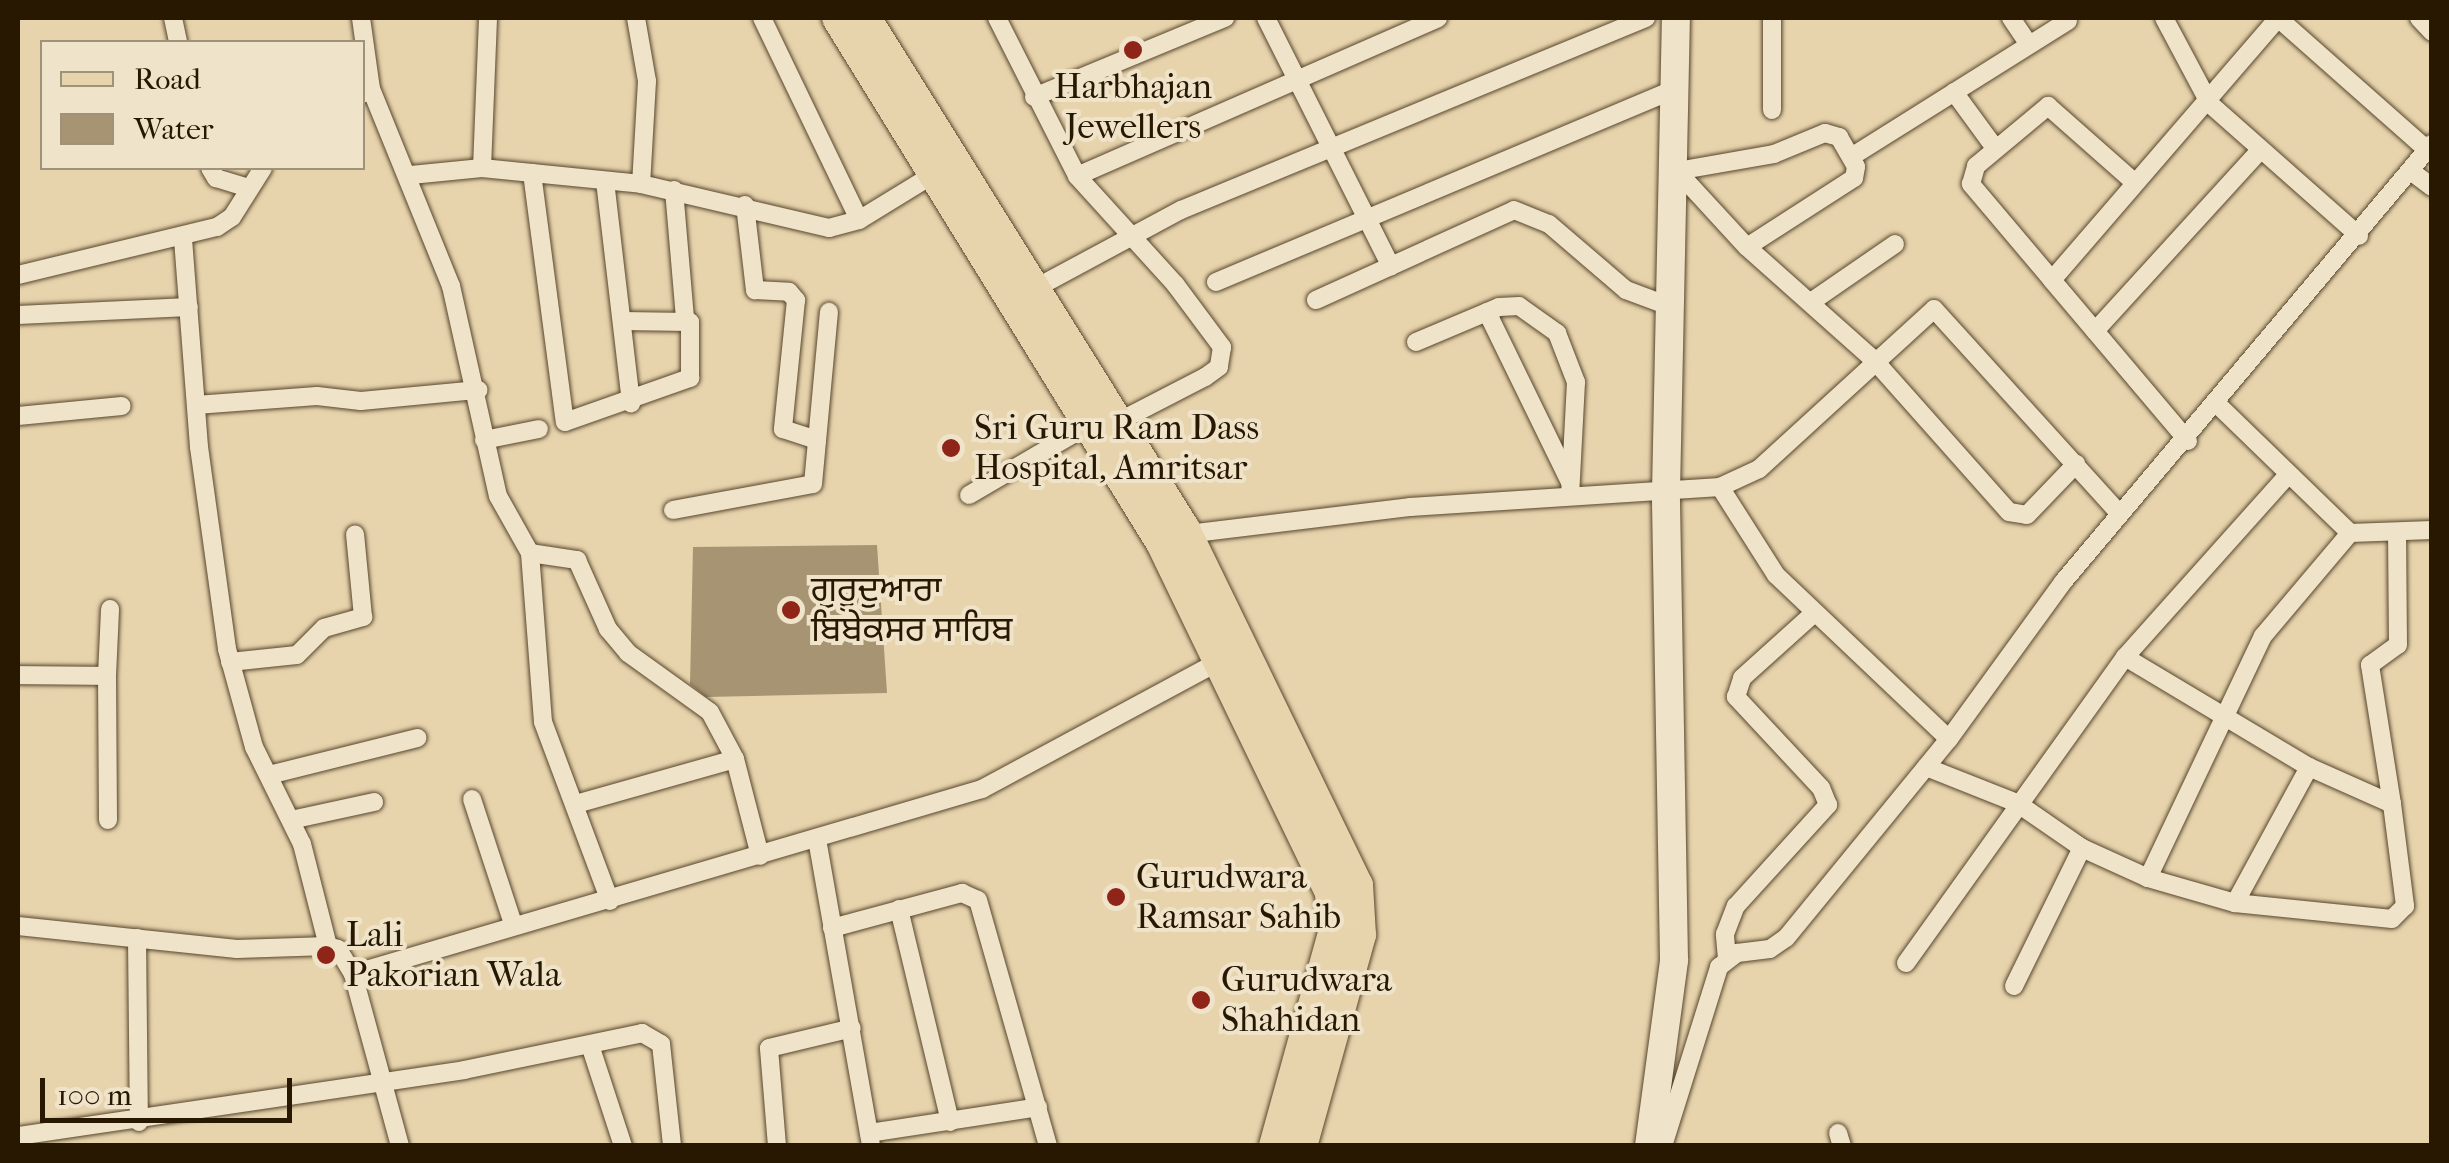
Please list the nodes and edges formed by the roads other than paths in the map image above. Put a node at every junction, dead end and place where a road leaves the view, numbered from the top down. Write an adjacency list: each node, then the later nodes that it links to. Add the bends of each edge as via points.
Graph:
1 (488, 18): 32 (street)
2 (636, 18): 43 (street, via 647,81)
3 (762, 18): 49 (street)
4 (837, 18): 33 (main road)
5 (866, 18): 33 (main road)
6 (1225, 18): 24 (street)
7 (1266, 18): 20 (street)
8 (1438, 18): 20 (street)
9 (1646, 18): 28 (street)
10 (1676, 18): 21 (main road)
11 (1772, 18): 26 (street)
12 (2011, 18): 19 (street)
13 (2164, 18): 25 (street)
14 (2278, 18): 25 (street); 27 (street)
15 (2419, 18): 18 (street)
16 (1005, 20): 24 (street)
17 (2068, 21): 19 (street)
18 (2432, 32)
19 (2029, 45): 23 (street)
20 (1296, 76): 28 (street); 40 (street)
21 (1676, 89): 36 (main road); 48 (street)
22 (367, 91): 38 (street)
23 (1954, 92): 29 (street); 31 (street)
24 (1034, 97): 40 (street)
25 (2210, 104): 30 (street); 42 (street)
26 (1772, 110)
27 (2430, 147): 37 (street)
28 (1332, 148): 48 (street); 50 (street)
29 (1995, 148): 42 (street, via 2048,106); 57 (street, via 1970,174 1971,184)
30 (2260, 150): 51 (street); 69 (street)
31 (1851, 157): 36 (street, via 1838,138 1825,133 1774,154); 54 (street, via 1854,178)
32 (482, 168): 38 (street); 39 (street)
33 (943, 169): 49 (street); 59 (main road); 72 (main road)
34 (211, 170): 44 (street, via 216,178)
35 (261, 170): 44 (street)
36 (1677, 172): 54 (street); 63 (main road)
37 (2412, 172): 45 (street); 51 (street)
38 (411, 174): 73 (street, via 451,286)
39 (532, 174): 41 (street); 74 (street, via 565,422)
40 (1076, 176): 50 (street)
41 (604, 181): 43 (street); 68 (street)
42 (2136, 183): 57 (street)
43 (642, 184): 46 (street)
44 (246, 187): 52 (street, via 232,217)
45 (2432, 187)
46 (674, 190): 47 (street); 67 (street)
47 (745, 204): 49 (street, via 829,228); 83 (street, via 754,290 789,292 796,300 783,429)
48 (1367, 216): 55 (street); 58 (street)
49 (859, 220)
50 (1126, 234): 59 (street); 79 (street, via 1175,284 1224,358 1205,377)
51 (2359, 236): 76 (street)
52 (183, 239): 56 (street); 62 (street)
53 (1895, 244): 61 (street)
54 (1747, 247): 61 (street)
55 (1390, 266): 60 (street); 63 (street, via 1514,210 1549,224 1626,290)
56 (18, 275)
57 (2052, 280): 69 (street)
58 (1216, 282)
59 (1034, 289): 72 (main road)
60 (1316, 300)
61 (1811, 302): 71 (street)
62 (188, 307): 66 (street); 75 (street)
63 (1674, 308): 89 (main road)
64 (829, 312): 83 (street)
65 (1487, 312): 70 (street); 88 (street); 88 (street, via 1519,306 1539,315 1571,357)
66 (18, 314)
67 (685, 319): 68 (street); 74 (street, via 692,327 690,378)
68 (622, 320): 74 (street)
69 (2095, 331): 84 (street)
70 (1416, 342)
71 (1874, 360): 85 (street, via 1924,312 1943,313); 85 (street, via 2018,517); 87 (street, via 1760,469)
72 (1066, 367): 79 (main road); 80 (main road)
73 (478, 390): 75 (street, via 360,401 317,396); 82 (street)
74 (630, 403)
75 (196, 404): 103 (street)
76 (2218, 404): 84 (street); 86 (street)
77 (122, 406): 78 (street)
78 (18, 416)
79 (1118, 422): 96 (main road)
80 (1087, 426): 90 (street); 102 (main road, via 1160,543)
81 (539, 429): 82 (street)
82 (484, 440): 98 (street, via 498,496)
83 (818, 440): 91 (street, via 808,489)
84 (2188, 441): 92 (street)
85 (2076, 464): 92 (street)
86 (2288, 475): 94 (street); 101 (street)
87 (1720, 487): 89 (street); 100 (street, via 1750,540)
88 (1570, 490): 89 (street); 96 (street)
89 (1666, 492): 151 (main road, via 1674,960)
90 (969, 495)
91 (672, 510)
92 (2120, 514): 108 (street)
93 (2432, 530): 97 (street)
94 (2350, 533): 97 (street); 106 (street, via 2263,636)
95 (355, 534): 103 (street, via 363,617 324,628 297,655)
96 (1187, 534): 150 (main road, via 1358,885 1361,935)
97 (2397, 534): 117 (street, via 2398,646 2370,664)
98 (530, 553): 109 (street, via 577,560 608,628 650,672 710,712); 116 (street, via 542,722)
99 (110, 610): 105 (street)
100 (1813, 614): 108 (street); 132 (street, via 1742,678 1736,697 1821,788 1828,806 1736,906 1724,934)
101 (2126, 657): 106 (street); 115 (street)
102 (1220, 661): 120 (street, via 982,789); 149 (main road, via 1330,893 1333,933)
103 (230, 662): 112 (street)
104 (18, 675): 105 (street)
105 (107, 676): 118 (street)
106 (2222, 719): 111 (street); 123 (street)
107 (417, 738): 112 (street)
108 (1949, 739): 110 (street)
109 (735, 759): 116 (street); 122 (street)
110 (1926, 767): 115 (street); 132 (street, via 1786,938)
111 (2309, 767): 117 (street); 125 (street)
112 (269, 775): 119 (street)
113 (472, 800): 127 (street)
114 (374, 802): 119 (street)
115 (2017, 803): 121 (street); 133 (street)
116 (576, 804): 124 (street)
117 (2392, 804): 125 (street, via 2405,906 2400,915 2392,920)
118 (108, 820)
119 (291, 820): 131 (street)
120 (817, 839): 122 (street); 129 (street)
121 (2082, 848): 123 (street); 135 (street)
122 (760, 856): 124 (street)
123 (2148, 878): 125 (street)
124 (610, 901): 127 (street)
125 (2235, 903)
126 (899, 909): 129 (street); 139 (street, via 962,893 978,900); 141 (street)
127 (513, 924): 134 (street)
128 (18, 926): 130 (street)
129 (832, 928): 136 (street)
130 (137, 938): 131 (street, via 237,949); 140 (street)
131 (328, 946): 134 (street, via 338,949)
132 (1726, 958): 152 (street)
133 (1906, 963)
134 (353, 974): 138 (street)
135 (2014, 986)
136 (852, 1028): 143 (street); 147 (street, via 769,1048)
137 (590, 1044): 138 (street); 145 (street); 146 (street, via 642,1033 661,1044)
138 (379, 1084): 140 (street); 144 (street)
139 (1038, 1107): 141 (street); 148 (street)
140 (140, 1122): 142 (street)
141 (950, 1122): 143 (street)
142 (18, 1136)
143 (870, 1140)
144 (400, 1146)
145 (623, 1146)
146 (672, 1146)
147 (776, 1146)
148 (1048, 1146)
149 (1274, 1146)
150 (1302, 1146)
151 (1649, 1146)
152 (1663, 1146)

